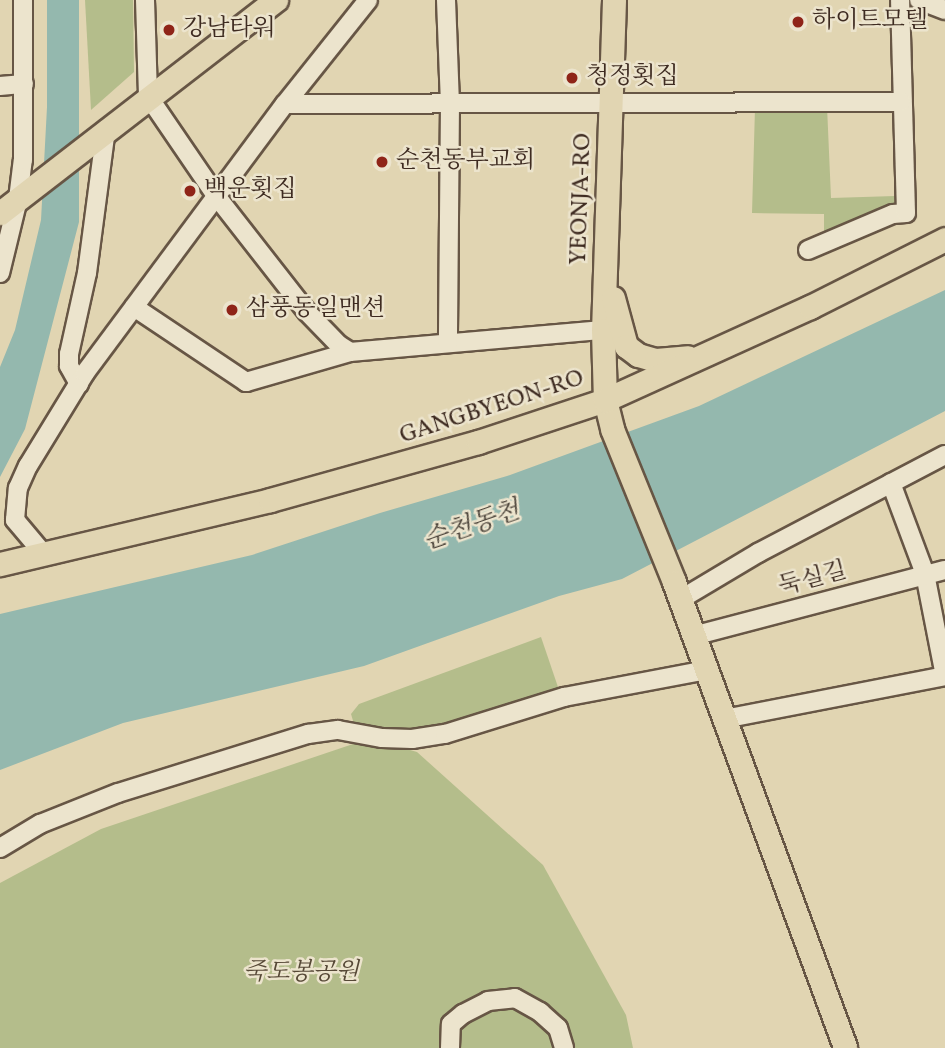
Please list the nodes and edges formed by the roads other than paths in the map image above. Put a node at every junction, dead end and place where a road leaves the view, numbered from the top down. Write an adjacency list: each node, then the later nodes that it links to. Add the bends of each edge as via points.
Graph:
1 (23, 0): 10 (street)
2 (145, 0): 12 (street)
3 (276, 0): 12 (main road)
4 (368, 0): 16 (street)
5 (446, 0): 15 (street)
6 (614, 0): 13 (main road, YEONJA-RO)
7 (900, 0): 14 (street)
8 (919, 0): 9 (street)
9 (945, 10)
10 (24, 84): 11 (street); 19 (street, via 23,160)
11 (0, 86)
12 (148, 96): 17 (main road); 18 (street)
13 (612, 102): 14 (street); 15 (street); 22 (main road, YEONJA-RO)
14 (901, 102): 21 (street, via 906,213 893,214)
15 (450, 103): 16 (street); 26 (street)
16 (285, 104): 18 (street)
17 (98, 136): 19 (main road); 29 (street, via 87,273 69,354 69,366)
18 (217, 197): 24 (street); 27 (street, via 307,312)
19 (17, 200): 23 (street)
20 (945, 239): 28 (main road, GANGBYEON-RO)
21 (808, 250)
22 (606, 263): 25 (main road, YEONJA-RO); 28 (main road, via 626,346 656,360)
23 (0, 273)
24 (134, 307): 27 (street, via 246,382); 29 (street)
25 (603, 330): 26 (street); 30 (main road, YEONJA-RO)
26 (448, 343): 27 (street)
27 (350, 352)
28 (705, 355): 30 (main road, GANGBYEON-RO)
29 (79, 384): 33 (street, via 18,488 15,520)
30 (605, 400): 33 (main road, GANGBYEON-RO, via 478,442 270,500); 37 (main road, YEONJA-RO, via 612,429)
31 (945, 456): 32 (street)
32 (891, 483): 36 (street); 37 (street)
33 (35, 554): 34 (main road, GANGBYEON-RO)
34 (0, 564)
35 (945, 569): 36 (street, 둑실길)
36 (925, 574): 38 (street, 둑실길); 40 (street)
37 (677, 590): 38 (main road, YEONJA-RO)
38 (693, 636): 39 (main road, YEONJA-RO)
39 (707, 670): 41 (main road, YEONJA-RO); 42 (street, via 564,697 445,734 412,739 338,730 308,734 118,793 40,824)
40 (945, 676): 41 (street)
41 (724, 719): 45 (main road, YEONJA-RO)
42 (0, 848)
43 (450, 1048): 44 (street, via 451,1024 463,1014 488,1001 515,999 558,1028)
44 (564, 1048)
45 (845, 1048)

